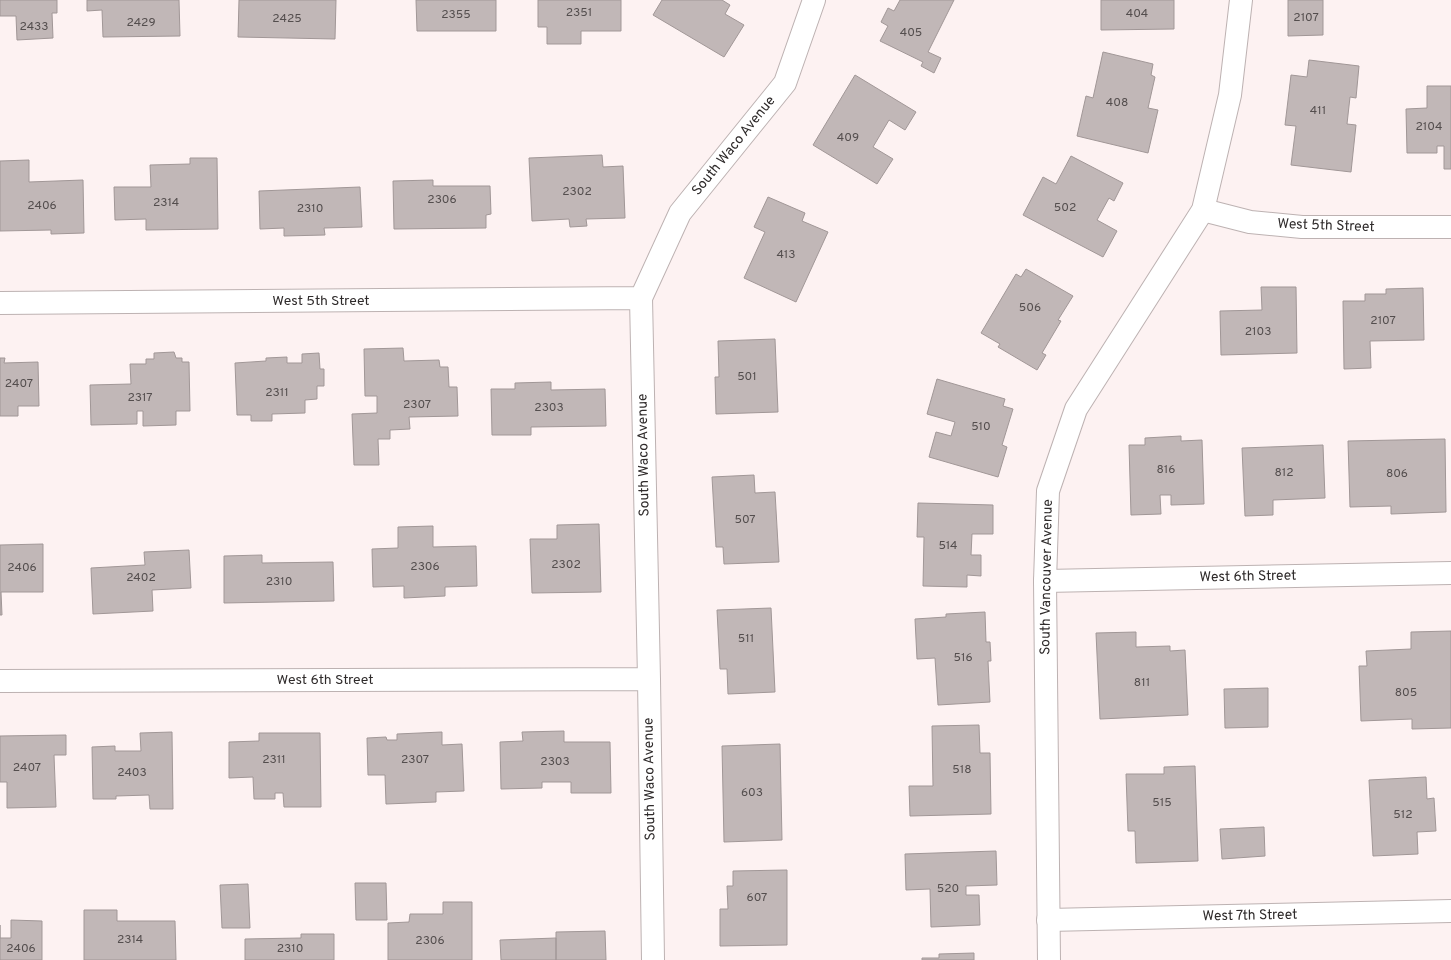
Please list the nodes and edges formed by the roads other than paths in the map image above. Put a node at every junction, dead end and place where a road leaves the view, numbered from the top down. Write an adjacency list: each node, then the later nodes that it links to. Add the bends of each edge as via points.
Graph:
1 (814, 0): 5 (street, South Waco Avenue, via 785,83 680,212)
2 (1241, 0): 3 (street, South Vancouver Avenue, via 1230,96)
3 (1203, 210): 4 (street, West 5th Street, via 1250,222 1302,227); 8 (street, South Vancouver Avenue, via 1076,409 1048,491)
4 (1451, 227)
5 (641, 298): 6 (street, West 5th Street); 9 (street, South Waco Avenue)
6 (0, 303)
7 (1451, 573): 8 (street, West 6th Street)
8 (1045, 581): 12 (street, South Vancouver Avenue)
9 (649, 679): 10 (street, West 6th Street); 13 (street, South Waco Avenue)
10 (0, 681)
11 (1451, 911): 12 (street, West 7th Street)
12 (1048, 920): 14 (street, South Vancouver Avenue)
13 (653, 960)
14 (1049, 960)

